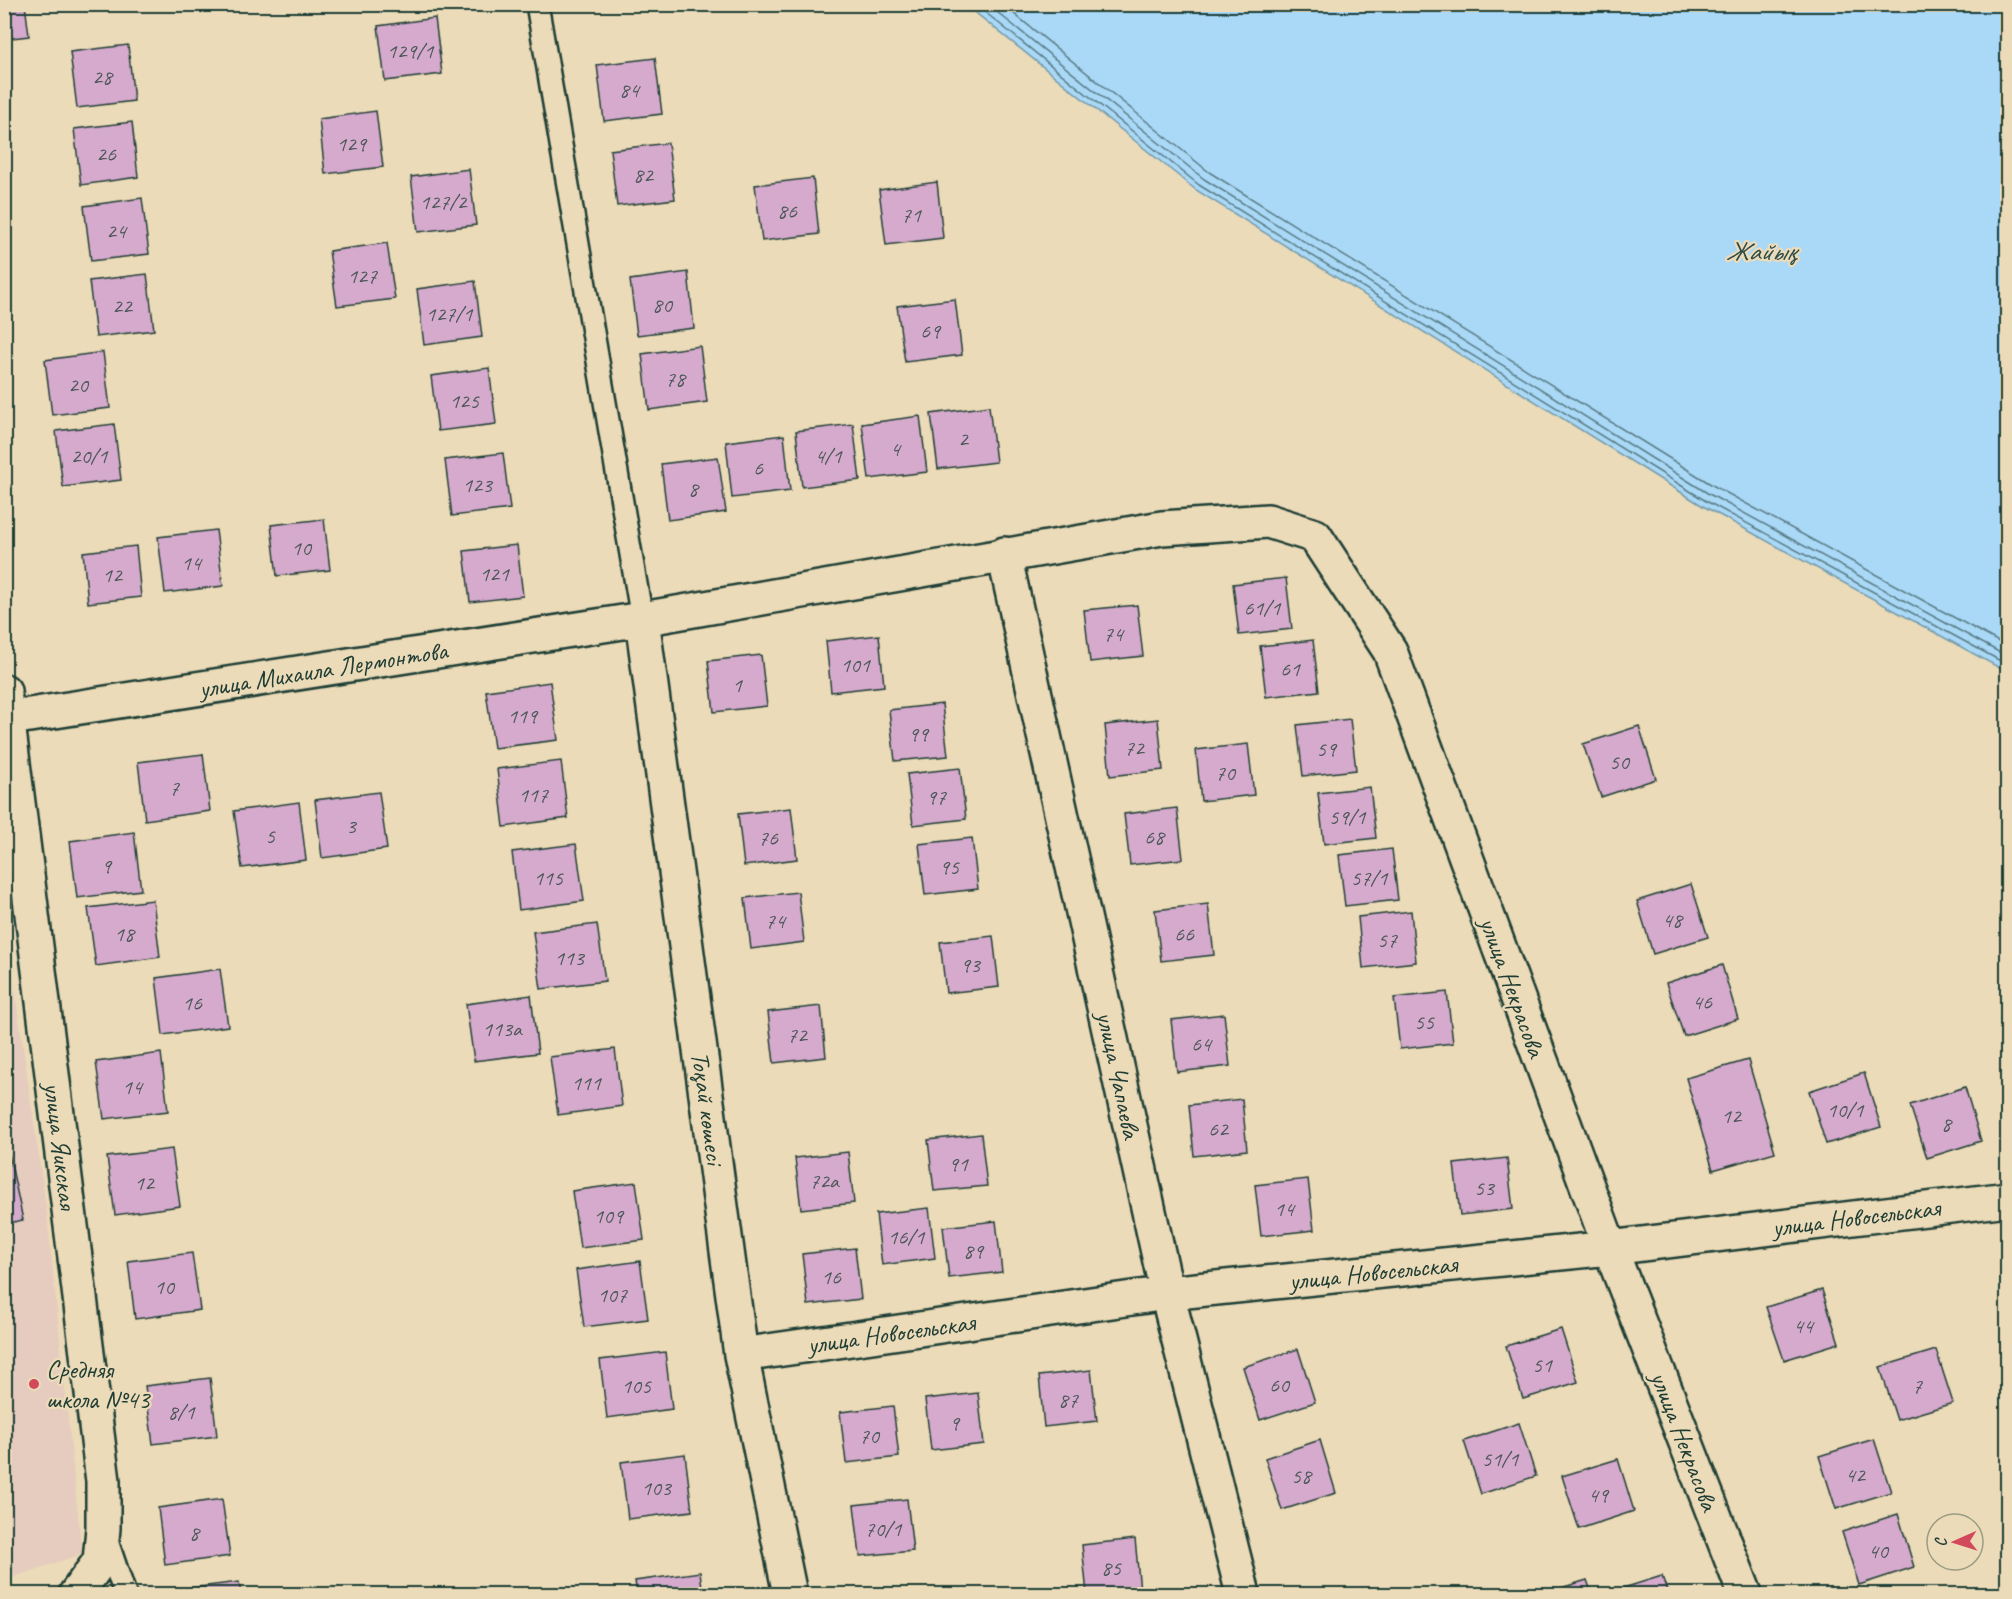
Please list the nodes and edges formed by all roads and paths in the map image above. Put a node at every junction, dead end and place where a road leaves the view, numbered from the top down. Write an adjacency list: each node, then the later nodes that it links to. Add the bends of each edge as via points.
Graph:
1 (537, 4): 3 (lane)
2 (1004, 554): 3 (street, улица Михаила Лермонтова); 6 (street, улица Некрасова, via 1162,528 1268,521 1315,536 1390,651); 7 (street, улица Чапаева)
3 (642, 619): 4 (street, улица Михаила Лермонтова); 8 (street, Тоқай көшесі)
4 (6, 710): 9 (street, улица Яикская, via 103,1480)
5 (2007, 1199): 6 (street, улица Новосельская)
6 (1610, 1248): 7 (street, улица Новосельская); 14 (street, улица Некрасова)
7 (1167, 1293): 8 (street, улица Новосельская); 13 (street, улица Чапаева)
8 (741, 1355): 12 (street, Тоқай көшесі)
9 (103, 1528): 10 (street, улица Яикская, via 100,1561); 11 (lane)
10 (76, 1594)
11 (125, 1594)
12 (790, 1594)
13 (1243, 1594)
14 (1745, 1594)

